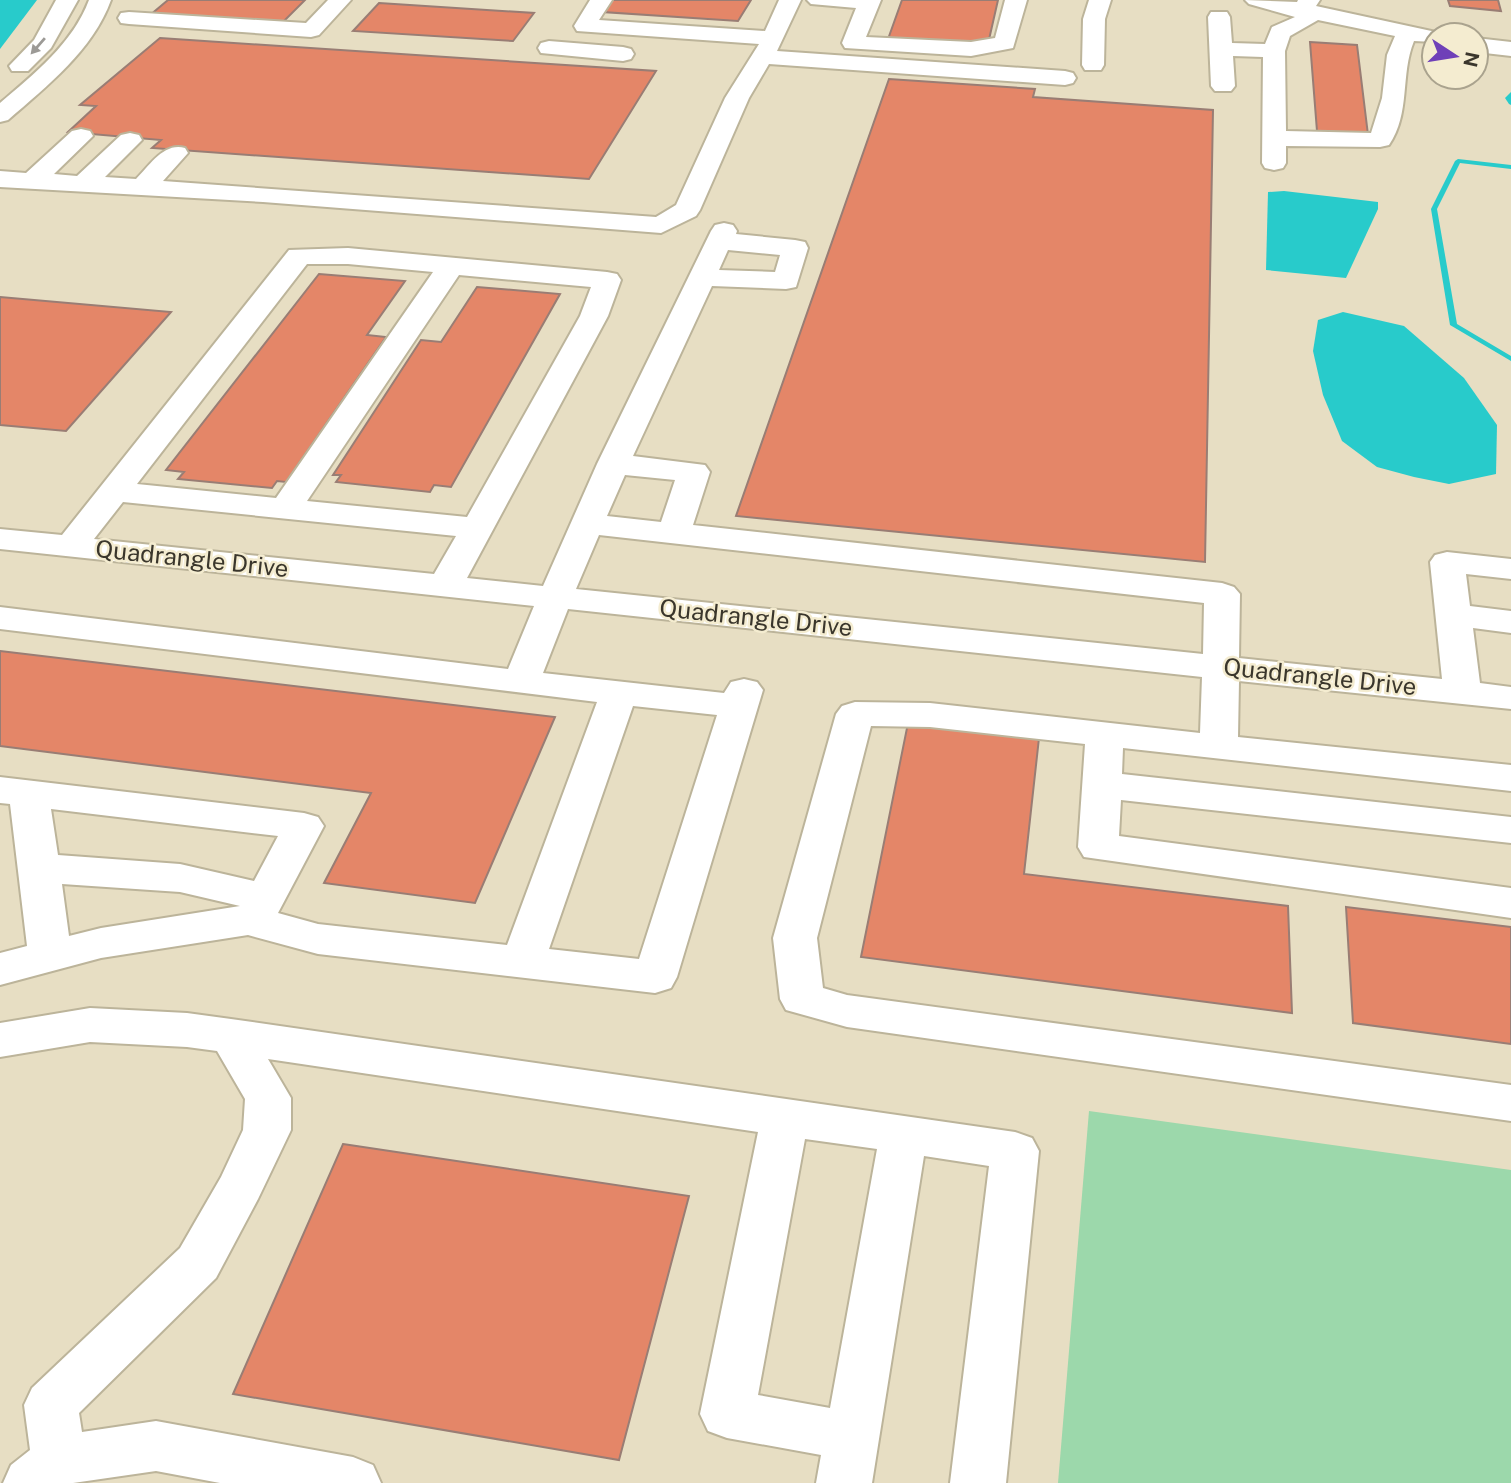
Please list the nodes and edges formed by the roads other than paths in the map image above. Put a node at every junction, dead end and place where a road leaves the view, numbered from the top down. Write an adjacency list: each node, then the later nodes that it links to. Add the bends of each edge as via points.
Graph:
1 (67, 0): 24 (street, one-way to 24, via 43,43)
2 (340, 0): 11 (street, via 311,30)
3 (601, 0): 20 (street, via 585,26)
4 (790, 0): 20 (street)
5 (818, 0): 9 (street)
6 (1016, 0): 9 (street, via 1006,43 971,49 853,43)
7 (1100, 0): 23 (street, via 1094,19)
8 (1256, 0): 10 (street)
9 (869, 1)
10 (1305, 6): 13 (street); 19 (street, via 1308,19 1280,32)
11 (93, 13): 27 (street, via 76,42)
12 (1219, 17): 17 (street)
13 (1407, 34): 14 (street); 29 (street, via 1400,45 1395,93 1380,140)
14 (1420, 36)
15 (1490, 47): 18 (street)
16 (549, 48): 21 (street)
17 (1221, 49): 19 (street); 26 (street)
18 (1511, 49)
19 (1274, 51): 29 (street)
20 (764, 53): 22 (street); 25 (street); 36 (street, via 737,98 687,210 661,225)
21 (646, 55)
22 (730, 61)
23 (1093, 65)
24 (9, 78)
25 (1065, 78)
26 (1223, 86)
27 (0, 115)
28 (81, 136): 34 (street)
29 (1274, 138): 32 (street)
30 (130, 140): 35 (street)
31 (176, 153): 36 (street)
32 (1274, 163)
33 (0, 179): 34 (street)
34 (33, 180): 35 (street)
35 (84, 183): 36 (street)
36 (143, 187)
37 (452, 265): 40 (street, via 299,256); 41 (street); 43 (street, via 607,279 594,316)
38 (703, 277): 38 (street, via 722,236 795,248 786,281); 39 (street)
39 (613, 464): 42 (street); 44 (street, via 694,472)
40 (114, 491): 41 (street); 46 (street)
41 (285, 509): 43 (street)
42 (587, 524): 44 (street); 49 (street)
43 (477, 528): 48 (street)
44 (674, 533): 53 (street, via 1222,594)
45 (0, 540): 46 (street, Quadrangle Drive)
46 (70, 547): 48 (street, Quadrangle Drive)
47 (1511, 569): 50 (street, via 1447,562)
48 (445, 586): 49 (street, Quadrangle Drive)
49 (554, 597): 53 (street, Quadrangle Drive); 54 (street)
50 (1453, 615): 52 (street); 55 (street)
51 (0, 618): 54 (street)
52 (1511, 622)
53 (1219, 666): 55 (street, Quadrangle Drive); 59 (street)
54 (521, 682): 56 (street)
55 (1462, 691): 57 (street, Quadrangle Drive)
56 (619, 692): 68 (street); 68 (street, via 742,698 655,977)
57 (1511, 698)
58 (1105, 734): 59 (street); 61 (street); 72 (street, via 930,715 855,714 795,938 802,999 847,1011)
59 (1219, 747): 60 (street)
60 (1511, 778)
61 (1102, 785): 63 (street); 65 (street, via 1098,847)
62 (15, 792): 64 (street); 66 (street, via 304,826)
63 (1511, 830)
64 (39, 868): 66 (street, via 180,878); 67 (street)
65 (1511, 903)
66 (260, 910): 67 (street, via 248,920); 68 (street, via 318,939)
67 (50, 956): 69 (street)
68 (523, 961)
69 (0, 969)
70 (231, 1036): 71 (street, via 90,1025); 73 (street); 76 (street, via 268,1098 267,1130 198,1263 51,1405)
71 (0, 1040)
72 (1511, 1103)
73 (785, 1118): 74 (street); 75 (street, via 727,1415)
74 (904, 1135): 75 (street); 78 (street, via 1015,1151)
75 (848, 1459)
76 (45, 1472): 77 (street, via 156,1446)
77 (353, 1483)
78 (978, 1483)

